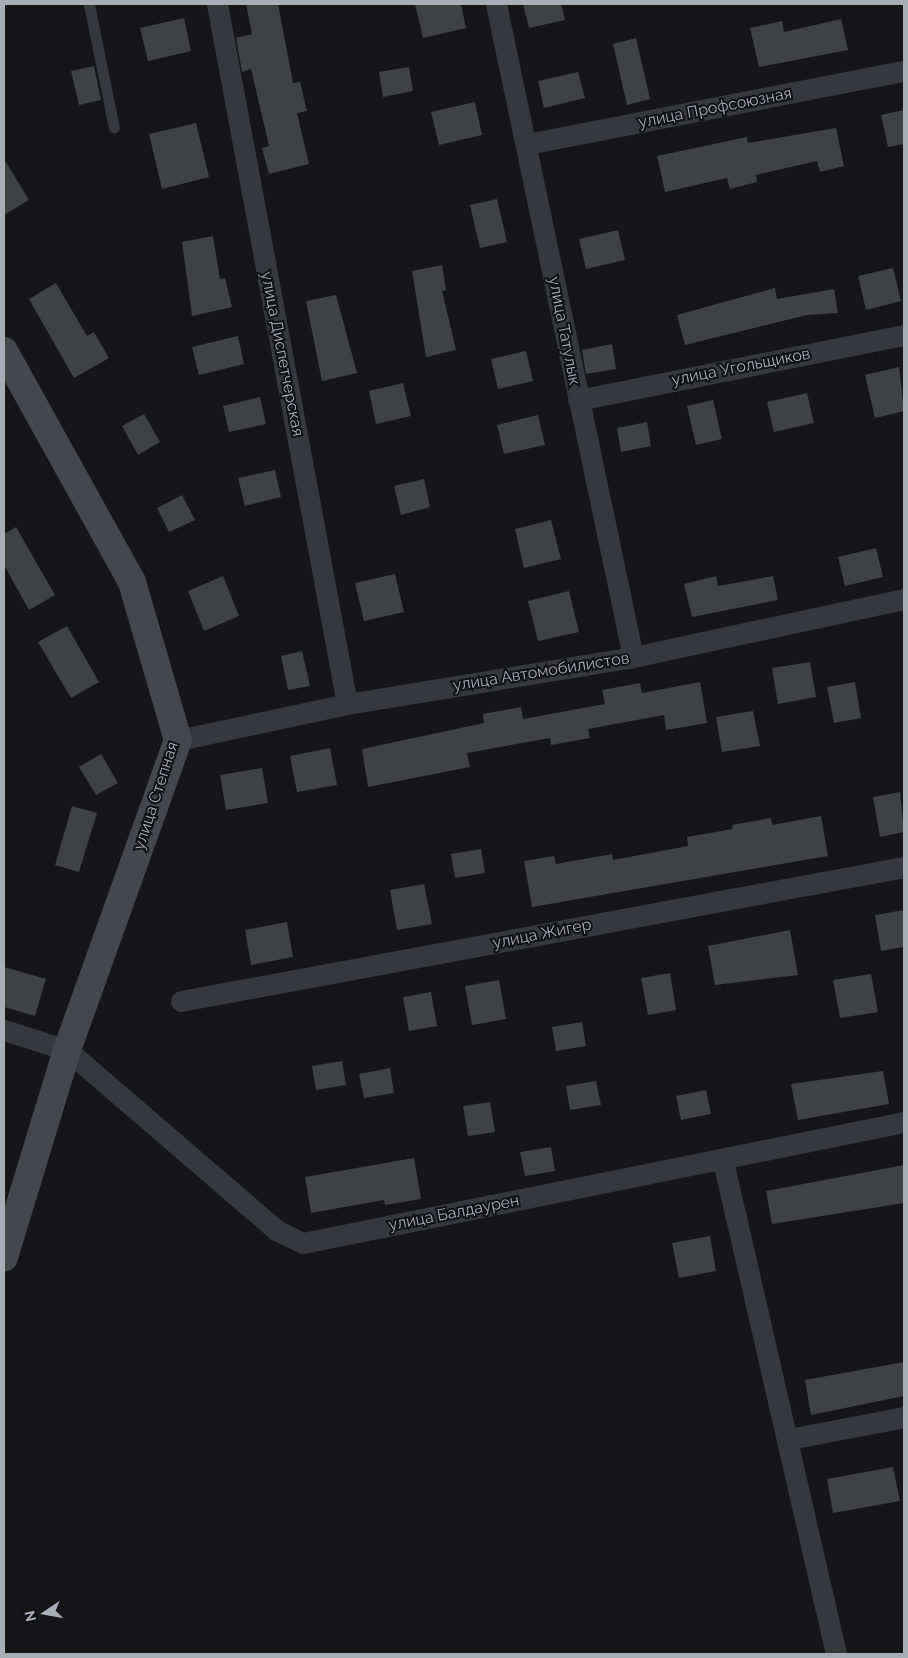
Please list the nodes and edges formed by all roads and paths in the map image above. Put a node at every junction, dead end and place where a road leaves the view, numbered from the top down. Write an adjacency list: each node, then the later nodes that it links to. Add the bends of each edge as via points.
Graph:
1 (89, 4): 5 (lane)
2 (217, 4): 12 (street, улица Диспетчерская)
3 (496, 4): 6 (street, улица Татулык)
4 (904, 72): 6 (street, улица Профсоюзная)
5 (114, 128)
6 (527, 144): 9 (street, улица Татулык)
7 (904, 334): 9 (street, улица Угольщиков)
8 (4, 351): 13 (street, улица Степная, via 132,582)
9 (578, 400): 11 (street, улица Татулык)
10 (904, 599): 11 (street, улица Автомобилистов)
11 (633, 657): 12 (street, улица Автомобилистов)
12 (348, 704): 13 (street, улица Автомобилистов)
13 (178, 740): 17 (street, улица Степная)
14 (904, 867): 15 (street, улица Жигер)
15 (181, 1001)
16 (4, 1030): 17 (street)
17 (66, 1050): 19 (street, улица Балдаурен, via 276,1230 303,1243); 20 (street, улица Степная)
18 (904, 1122): 19 (street, улица Балдаурен)
19 (723, 1161): 22 (street)
20 (4, 1258)
21 (904, 1417): 22 (street)
22 (789, 1438): 23 (street)
23 (836, 1654)

